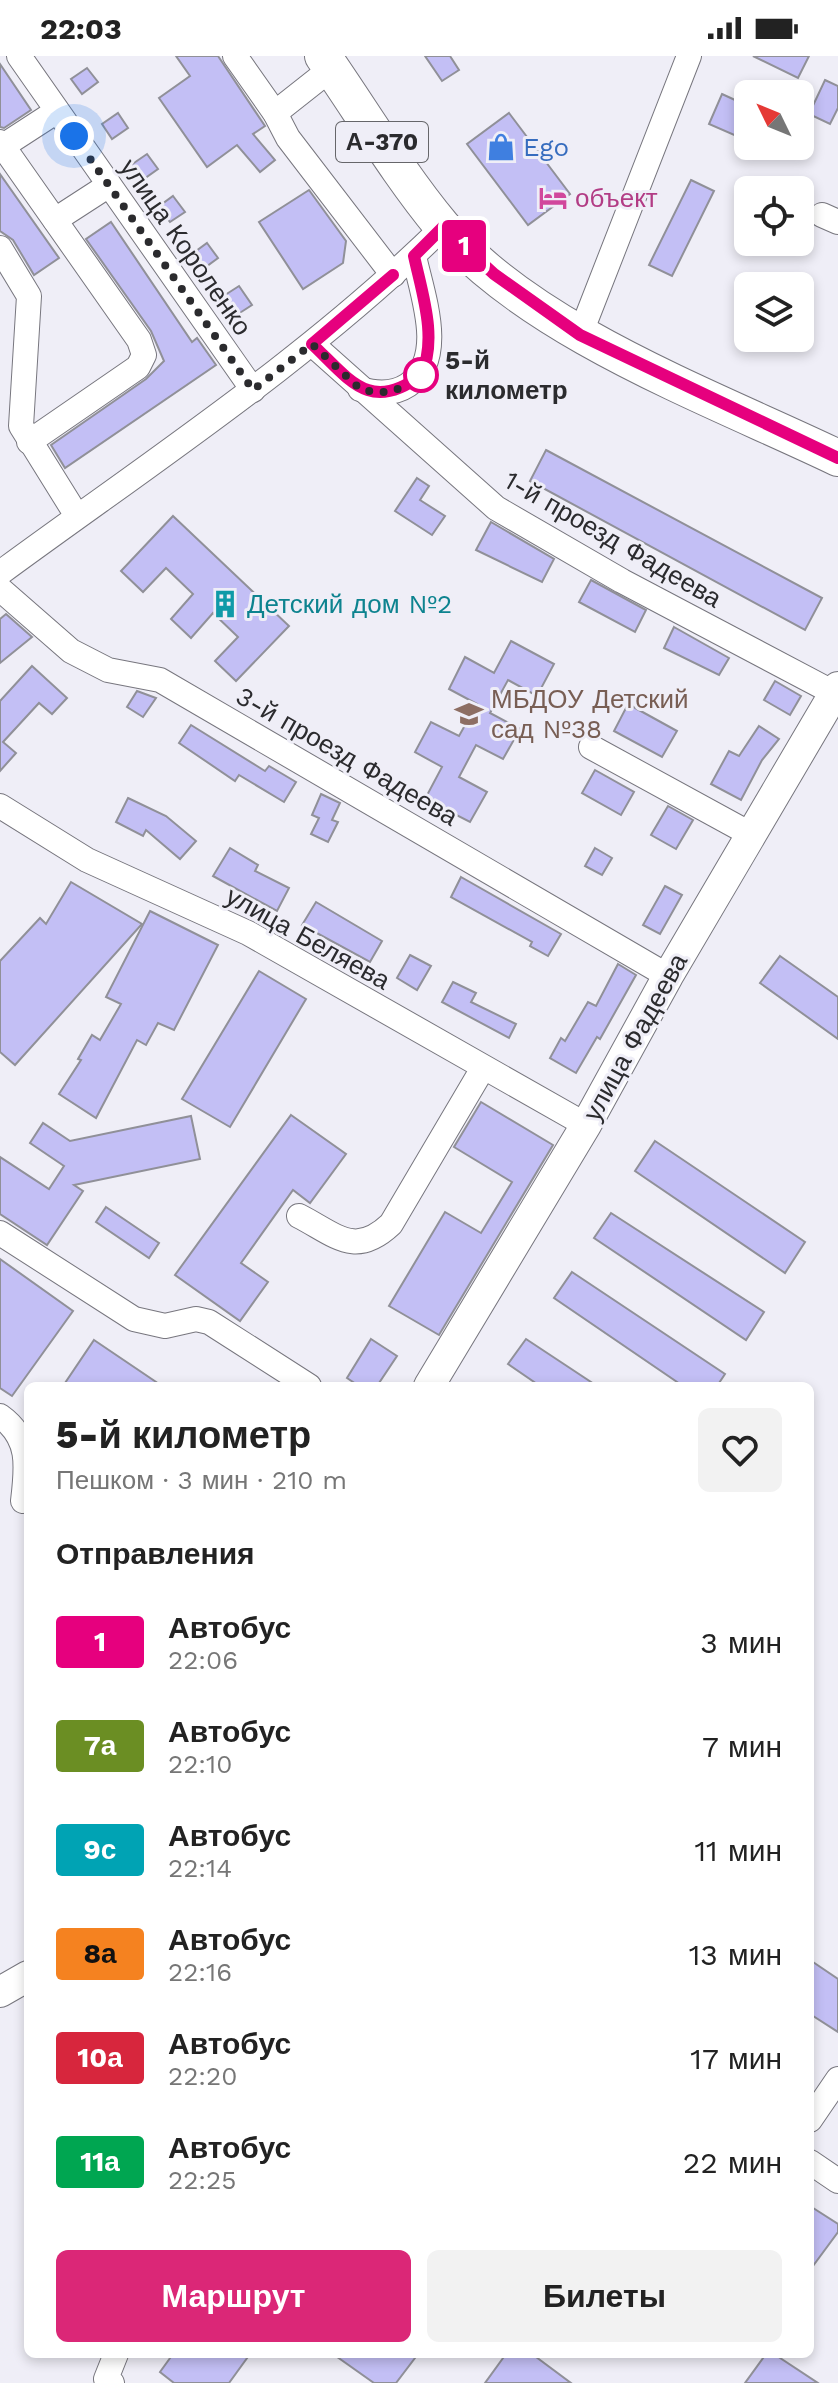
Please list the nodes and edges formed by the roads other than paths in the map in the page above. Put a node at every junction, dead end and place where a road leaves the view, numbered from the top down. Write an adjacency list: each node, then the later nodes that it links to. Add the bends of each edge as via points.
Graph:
1 (19, 56): 5 (street, улица Короленко)
2 (235, 56): 6 (street)
3 (689, 56): 14 (street)
4 (328, 62): 6 (street); 10 (highway, А-370)
5 (57, 111): 7 (street); 8 (street, улица Короленко)
6 (275, 113): 13 (street, via 288,138)
7 (2, 144): 9 (street)
8 (109, 185): 9 (street); 17 (street, улица Короленко)
9 (55, 220): 18 (street, via 139,340 144,355 138,367)
10 (443, 227): 12 (street); 14 (highway, А-370, via 494,274)
11 (0, 248): 18 (street, via 29,296 21,426)
12 (414, 256): 13 (street); 16 (street, via 428,331 425,366 400,390)
13 (393, 275): 15 (street)
14 (580, 335): 19 (highway, А-370)
15 (312, 344): 16 (street, 1-й проезд Фадеева); 17 (street)
16 (360, 389): 23 (street, 1-й проезд Фадеева, via 496,508 622,581)
17 (253, 390): 20 (street)
18 (29, 442): 20 (street)
19 (838, 458)
20 (77, 516): 21 (street)
21 (0, 573)
22 (0, 589): 27 (street, 3-й проезд Фадеева, via 71,651 108,670 160,680)
23 (836, 690): 26 (main road, улица Фадеева)
24 (591, 747): 26 (street)
25 (2, 811): 28 (street, улица Беляева, via 87,860 248,933)
26 (752, 835): 27 (main road, улица Фадеева)
27 (668, 976): 29 (main road, улица Фадеева)
28 (483, 1068): 29 (street, улица Беляева); 30 (street, via 391,1224 378,1237 350,1242)
29 (586, 1125): 33 (main road, улица Фадеева)
30 (299, 1216)
31 (0, 1233): 32 (street, via 134,1319 165,1326 196,1319 209,1322)
32 (303, 1382)
33 (431, 1382)
34 (0, 1416): 35 (street)
35 (24, 1446)
36 (0, 1489): 37 (street)
37 (24, 1501)
38 (838, 2079): 39 (street)
39 (814, 2114)
40 (814, 2165): 41 (street)
41 (838, 2181)
42 (114, 2358): 43 (street, via 106,2379)
43 (112, 2383)

